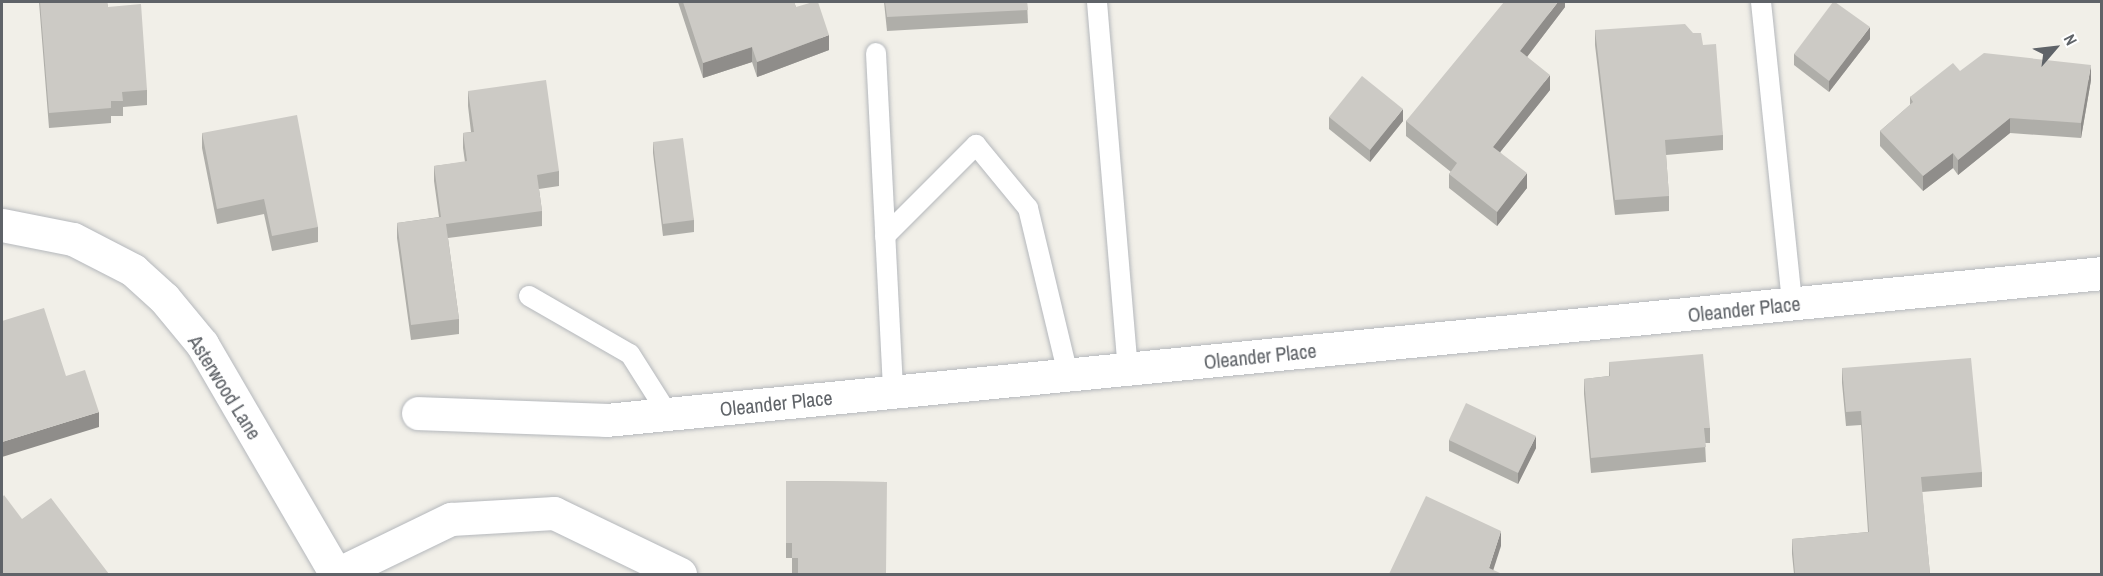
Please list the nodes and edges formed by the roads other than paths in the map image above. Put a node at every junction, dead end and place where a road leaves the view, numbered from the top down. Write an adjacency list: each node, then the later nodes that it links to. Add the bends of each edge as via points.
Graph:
1 (1097, 2): 9 (lane)
2 (1761, 2): 8 (lane)
3 (876, 53): 5 (lane)
4 (2, 225): 14 (street, Asterwood Lane, via 73,239 133,270 164,298 202,344)
5 (885, 236): 10 (lane, via 976,145 1028,208); 11 (lane)
6 (2102, 273): 8 (street, Oleander Place)
7 (529, 296): 13 (lane, via 630,354)
8 (1791, 304): 9 (street, Oleander Place)
9 (1128, 369): 10 (street, Oleander Place)
10 (1068, 374): 11 (street, Oleander Place)
11 (893, 392): 13 (street, Oleander Place)
12 (418, 413): 13 (street, Oleander Place, via 606,420)
13 (668, 414)
14 (337, 574): 15 (street, via 452,519 554,513)
15 (680, 574)

